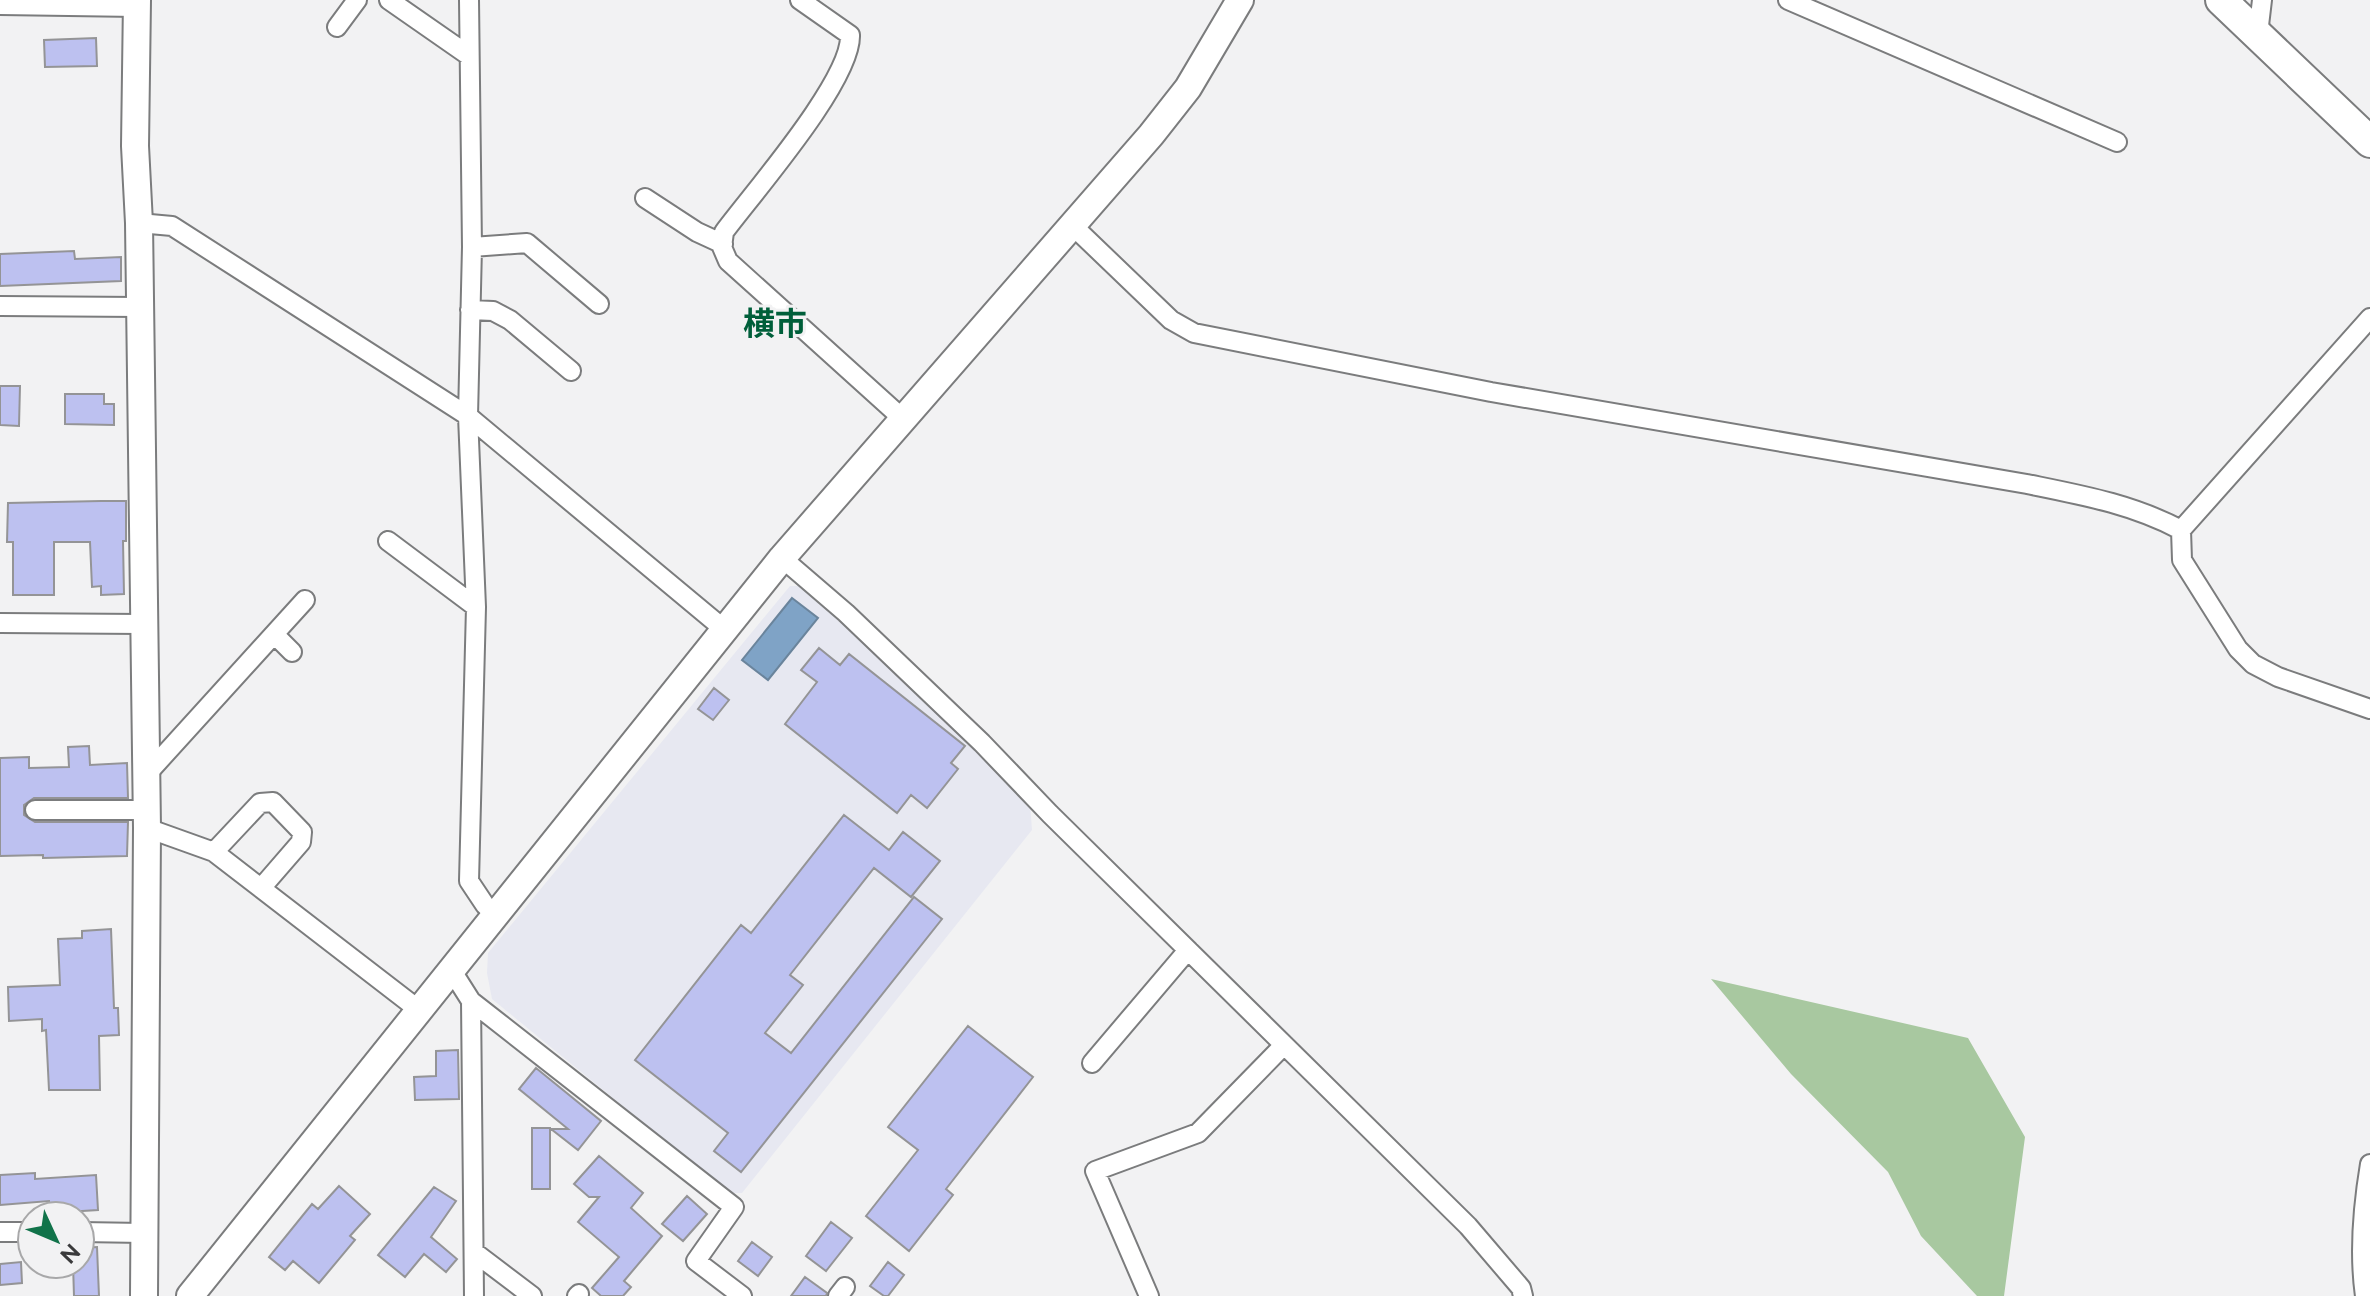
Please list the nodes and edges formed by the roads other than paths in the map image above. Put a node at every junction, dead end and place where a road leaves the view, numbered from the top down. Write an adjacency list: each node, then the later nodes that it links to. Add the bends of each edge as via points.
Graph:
1 (357, 0): 11 (street)
2 (389, 0): 13 (street)
3 (469, 0): 13 (street)
4 (800, 0): 19 (street, via 850,35 846,59 824,100 724,232)
5 (1240, 0): 18 (street, via 1188,88)
6 (1788, 0): 14 (street)
7 (2221, 0): 12 (main road)
8 (2262, 0): 12 (street)
9 (137, 3): 10 (street); 17 (street)
10 (0, 5)
11 (337, 27)
12 (2258, 34): 15 (main road)
13 (468, 55): 20 (street)
14 (2117, 142)
15 (2370, 142)
16 (645, 198): 19 (street)
17 (139, 223): 23 (street); 27 (street, via 172,226)
18 (1072, 225): 28 (street); 29 (street, via 1171,320 1194,333 1491,392 2027,484 2113,502)
19 (723, 244): 28 (street, via 728,261)
20 (472, 247): 21 (street, via 527,243); 24 (street)
21 (599, 304)
22 (0, 306): 23 (street)
23 (140, 307): 35 (street)
24 (470, 310): 26 (street, via 493,311 510,320); 27 (street)
25 (2370, 318): 29 (street)
26 (571, 371)
27 (468, 416): 33 (street); 36 (street)
28 (902, 418): 31 (street)
29 (2181, 530): 39 (street, via 2182,560 2253,664)
30 (388, 541): 33 (street)
31 (782, 558): 36 (street); 46 (street, via 959,721)
32 (305, 600): 37 (street)
33 (476, 607): 45 (street, via 469,881)
34 (0, 623): 35 (street)
35 (143, 624): 40 (street)
36 (725, 630): 45 (street)
37 (274, 634): 38 (street); 40 (street)
38 (292, 652)
39 (2370, 709)
40 (146, 775): 42 (street)
41 (35, 810): 42 (street)
42 (147, 819): 43 (street); 54 (street)
43 (214, 852): 44 (street); 44 (street, via 260,803 273,802 302,832 301,842)
44 (262, 887): 49 (street)
45 (495, 915): 47 (street)
46 (1188, 950): 50 (street); 51 (street)
47 (452, 971): 48 (street); 49 (street)
48 (471, 1001): 55 (street); 60 (street, via 734,1207 696,1261)
49 (419, 1010): 56 (street)
50 (1284, 1045): 61 (street, via 1198,1133 1095,1171); 62 (street, via 1468,1226)
51 (1092, 1063)
52 (2370, 1164): 63 (street)
53 (96, 1232): 54 (street)
54 (144, 1233): 57 (street)
55 (474, 1252): 58 (street); 59 (street)
56 (197, 1294)
57 (144, 1296)
58 (474, 1296)
59 (532, 1296)
60 (742, 1296)
61 (1149, 1296)
62 (1523, 1296)
63 (2365, 1296)

